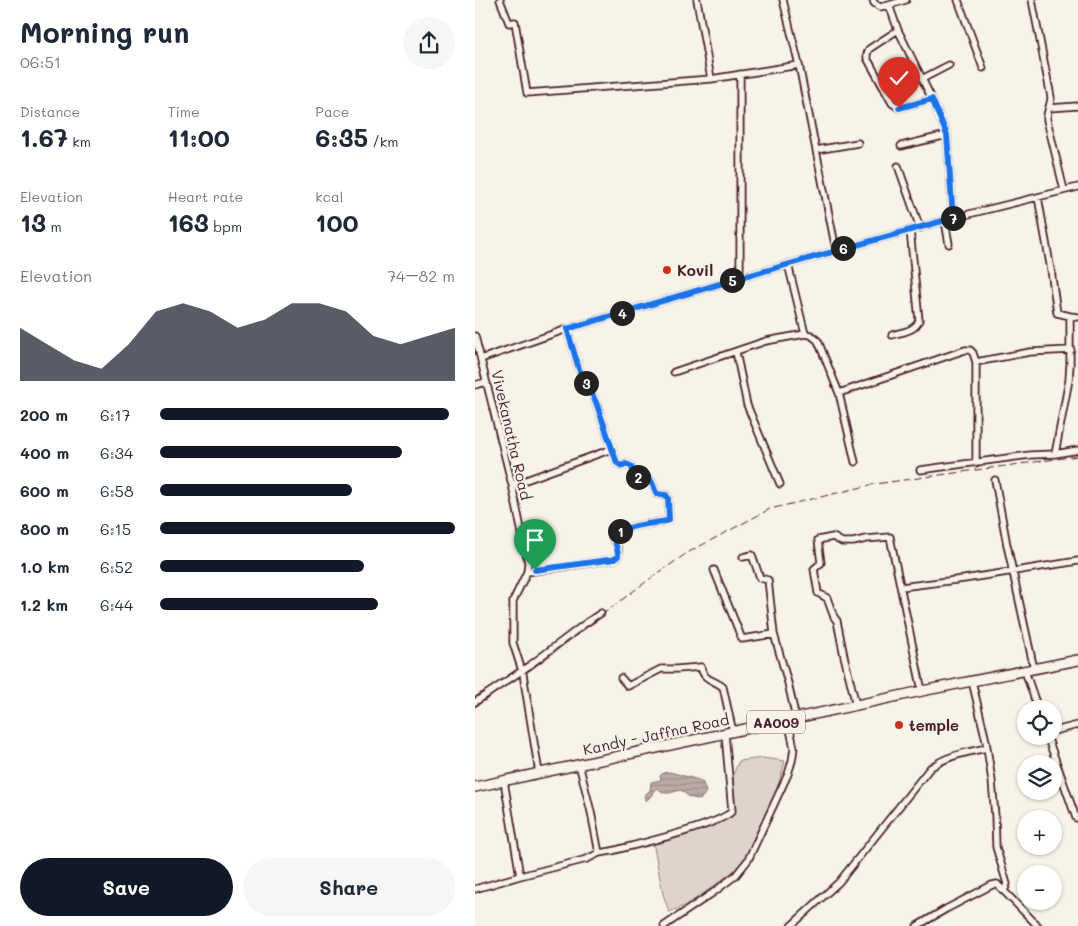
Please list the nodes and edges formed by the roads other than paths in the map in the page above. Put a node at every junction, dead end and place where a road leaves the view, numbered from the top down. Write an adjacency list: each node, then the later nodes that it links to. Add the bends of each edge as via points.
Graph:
1 (500, 0): 14 (street, via 509,23 515,22 527,93)
2 (697, 0): 14 (street)
3 (783, 0): 10 (street)
4 (873, 0): 8 (street, via 880,7)
5 (906, 0): 8 (street)
6 (958, 0): 12 (street)
7 (1032, 0): 18 (street, via 1051,97)
8 (889, 5): 9 (street)
9 (899, 30): 15 (street); 16 (street, via 869,49 867,58 892,103 899,108)
10 (799, 64): 13 (street); 22 (street)
11 (949, 64): 15 (street)
12 (983, 68)
13 (741, 74): 14 (street); 34 (street)
14 (711, 79)
15 (922, 79): 16 (street)
16 (932, 99): 19 (street)
17 (1078, 106): 18 (street)
18 (1049, 108): 25 (street, via 1047,120)
19 (947, 135): 21 (street); 27 (street)
20 (858, 142): 22 (street)
21 (901, 146)
22 (816, 150): 32 (street)
23 (898, 166): 29 (street)
24 (1078, 187): 25 (street)
25 (1064, 190): 26 (street)
26 (1038, 197): 27 (street); 35 (street, via 1057,313)
27 (953, 218): 28 (street)
28 (945, 221): 29 (street); 31 (street)
29 (920, 228): 30 (street)
30 (910, 230): 32 (street); 39 (street, via 918,326)
31 (949, 244)
32 (836, 250): 33 (street)
33 (788, 264): 34 (street); 38 (street)
34 (740, 278): 37 (street)
35 (1070, 316): 36 (street); 41 (street)
36 (1078, 318)
37 (567, 329): 43 (street); 49 (street, via 579,369 596,402)
38 (805, 334): 42 (street, via 766,341); 48 (street, via 817,341)
39 (892, 335)
40 (475, 336): 43 (street, Vivekanatha Road)
41 (1071, 350): 44 (street, via 1030,352); 51 (street, via 1069,380)
42 (735, 352): 45 (street); 56 (street, via 747,405)
43 (481, 359): 46 (street, Vivekanatha Road)
44 (977, 362): 48 (street, via 970,350 965,350); 53 (street)
45 (674, 372)
46 (486, 382): 47 (street); 57 (street, Vivekanatha Road)
47 (475, 385)
48 (839, 393): 52 (street)
49 (612, 449): 57 (street); 61 (street, via 619,465 629,464 636,477 648,477 657,494 666,495 669,520 614,534 618,549 615,559)
50 (1078, 450): 51 (street)
51 (1055, 454): 53 (street)
52 (855, 462)
53 (976, 463): 54 (street)
54 (920, 470)
55 (995, 480): 62 (street)
56 (780, 484)
57 (512, 485): 61 (street, Vivekanatha Road)
58 (743, 557): 65 (street, via 752,555 760,578 768,580)
59 (1078, 561): 62 (street)
60 (714, 570): 65 (street, via 742,639)
61 (527, 572): 68 (street, via 513,601 513,642)
62 (1013, 572): 63 (street); 67 (street)
63 (901, 587): 71 (street); 74 (street, via 891,537 853,542 842,542 833,537 818,540 821,564 814,569 818,594 827,598 837,621)
64 (601, 613): 68 (street)
65 (774, 634): 75 (street, via 788,683)
66 (1078, 660): 67 (highway, Kandy - Jaffna Road / AA009)
67 (1029, 670): 70 (highway, Kandy - Jaffna Road / AA009); 72 (street)
68 (522, 671): 73 (street); 82 (street)
69 (621, 678): 78 (street, via 628,686 661,669 701,667 705,677 723,687)
70 (971, 681): 71 (highway, Kandy - Jaffna Road / AA009); 80 (street)
71 (922, 691): 74 (highway, Kandy - Jaffna Road / AA009)
72 (1036, 700)
73 (475, 702)
74 (856, 705): 75 (highway, Kandy - Jaffna Road / AA009)
75 (792, 719): 78 (highway, Kandy - Jaffna Road / AA009); 90 (street, via 792,761 748,860 736,875)
76 (1078, 725): 77 (street)
77 (1062, 728)
78 (729, 733): 81 (highway, Kandy - Jaffna Road / AA009); 86 (street, via 732,811 729,815 612,852)
79 (1050, 745): 85 (street)
80 (986, 748): 89 (street, via 997,847 1007,884); 91 (street, via 947,758 930,768 839,882)
81 (579, 764): 82 (highway, Kandy - Jaffna Road / AA009); 86 (street)
82 (539, 773): 83 (highway, Kandy - Jaffna Road / AA009)
83 (504, 781): 84 (highway, Kandy - Jaffna Road / AA009); 87 (street)
84 (475, 787)
85 (1076, 818)
86 (599, 853): 87 (street)
87 (520, 876): 88 (street)
88 (475, 889)
89 (1004, 891): 92 (street, via 997,884 992,885); 93 (street)
90 (664, 926)
91 (791, 926)
92 (917, 926)
93 (1037, 926)

